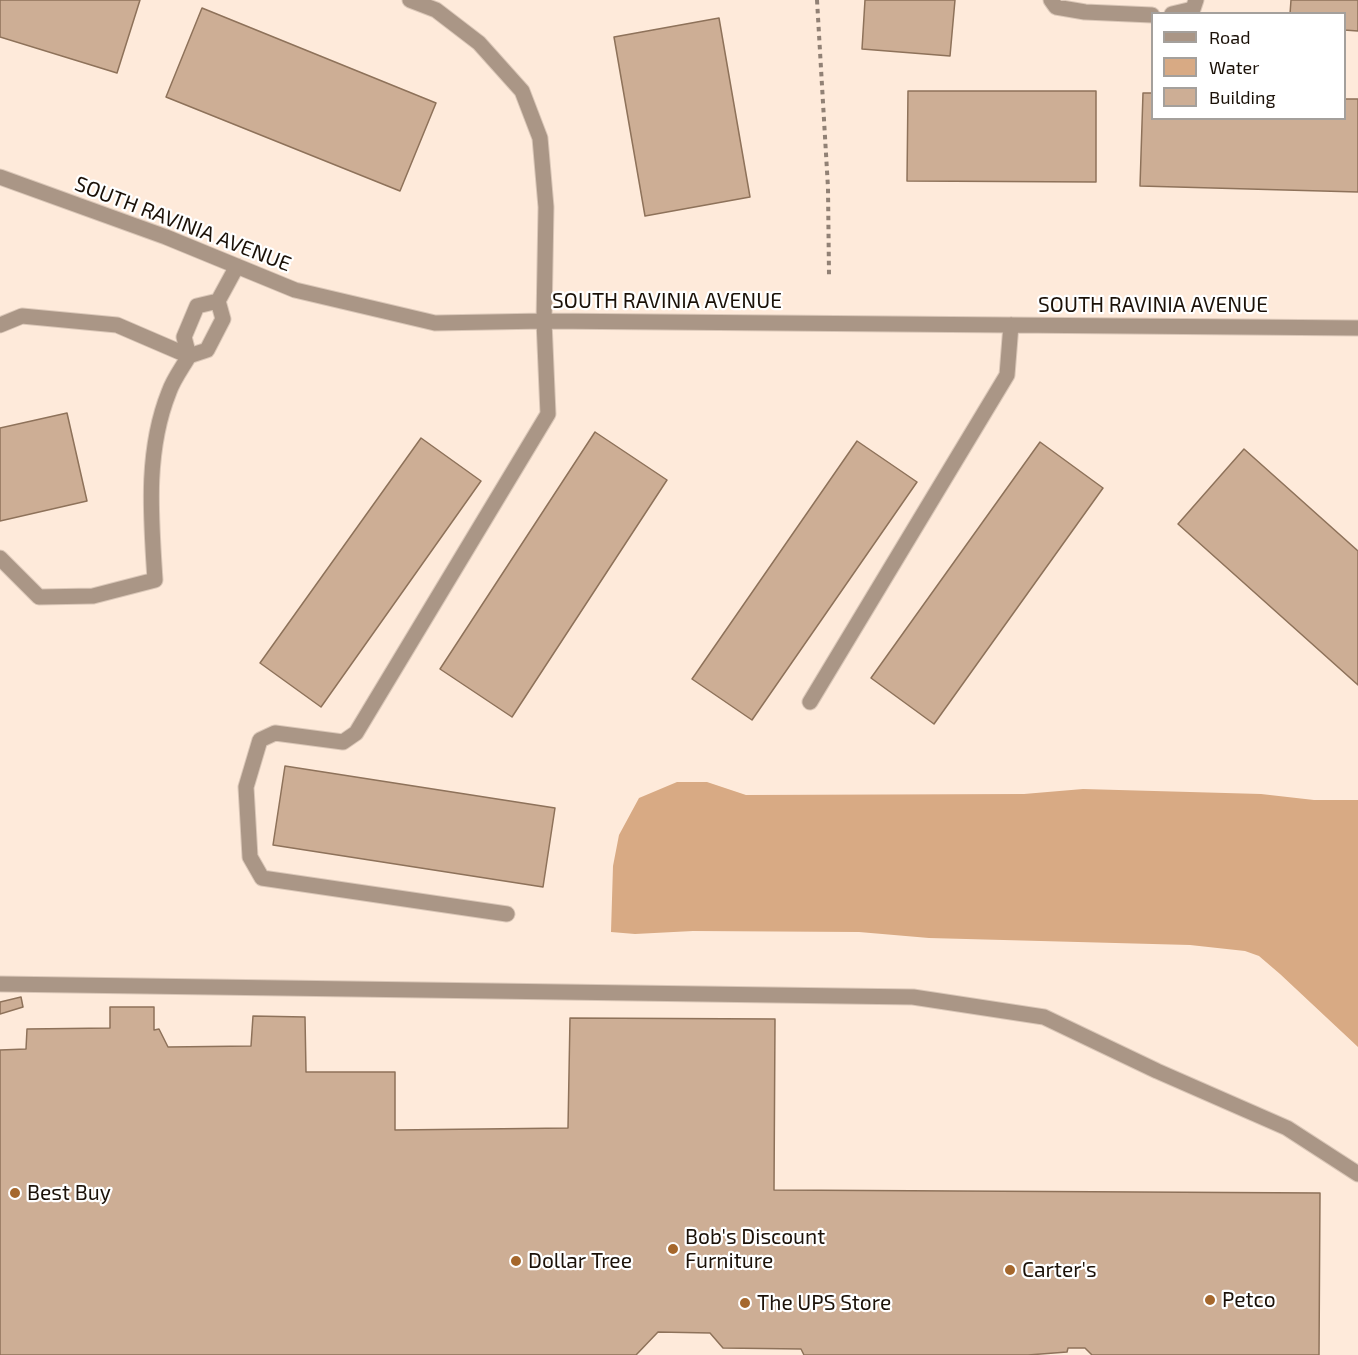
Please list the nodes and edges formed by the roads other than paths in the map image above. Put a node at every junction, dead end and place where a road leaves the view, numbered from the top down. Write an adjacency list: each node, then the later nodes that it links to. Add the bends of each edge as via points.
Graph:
1 (410, 0): 4 (street)
2 (1051, 0): 6 (street, via 1056,7 1085,12)
3 (1196, 0): 5 (street, via 1192,9)
4 (438, 5): 10 (street, via 522,91 540,138 546,207)
5 (1180, 12)
6 (1151, 15)
7 (0, 177): 8 (street, SOUTH RAVINIA AVENUE)
8 (237, 266): 9 (street); 10 (street, SOUTH RAVINIA AVENUE, via 295,290 435,323)
9 (218, 301): 14 (street, via 223,319 207,350); 14 (street, via 197,306 184,337)
10 (544, 321): 12 (street, SOUTH RAVINIA AVENUE); 17 (street, via 548,414 356,733 343,742 275,733 260,740 246,787 250,857 262,878)
11 (0, 325): 14 (street, via 22,316 117,325)
12 (1011, 325): 13 (street, SOUTH RAVINIA AVENUE); 16 (street, via 1007,375)
13 (1358, 328)
14 (189, 356): 15 (street, via 169,391 155,435 150,509 155,580 93,596 39,597)
15 (0, 558)
16 (810, 702)
17 (507, 914)
18 (0, 984): 19 (street, via 913,997 1044,1017 1287,1128)
19 (1358, 1174)

